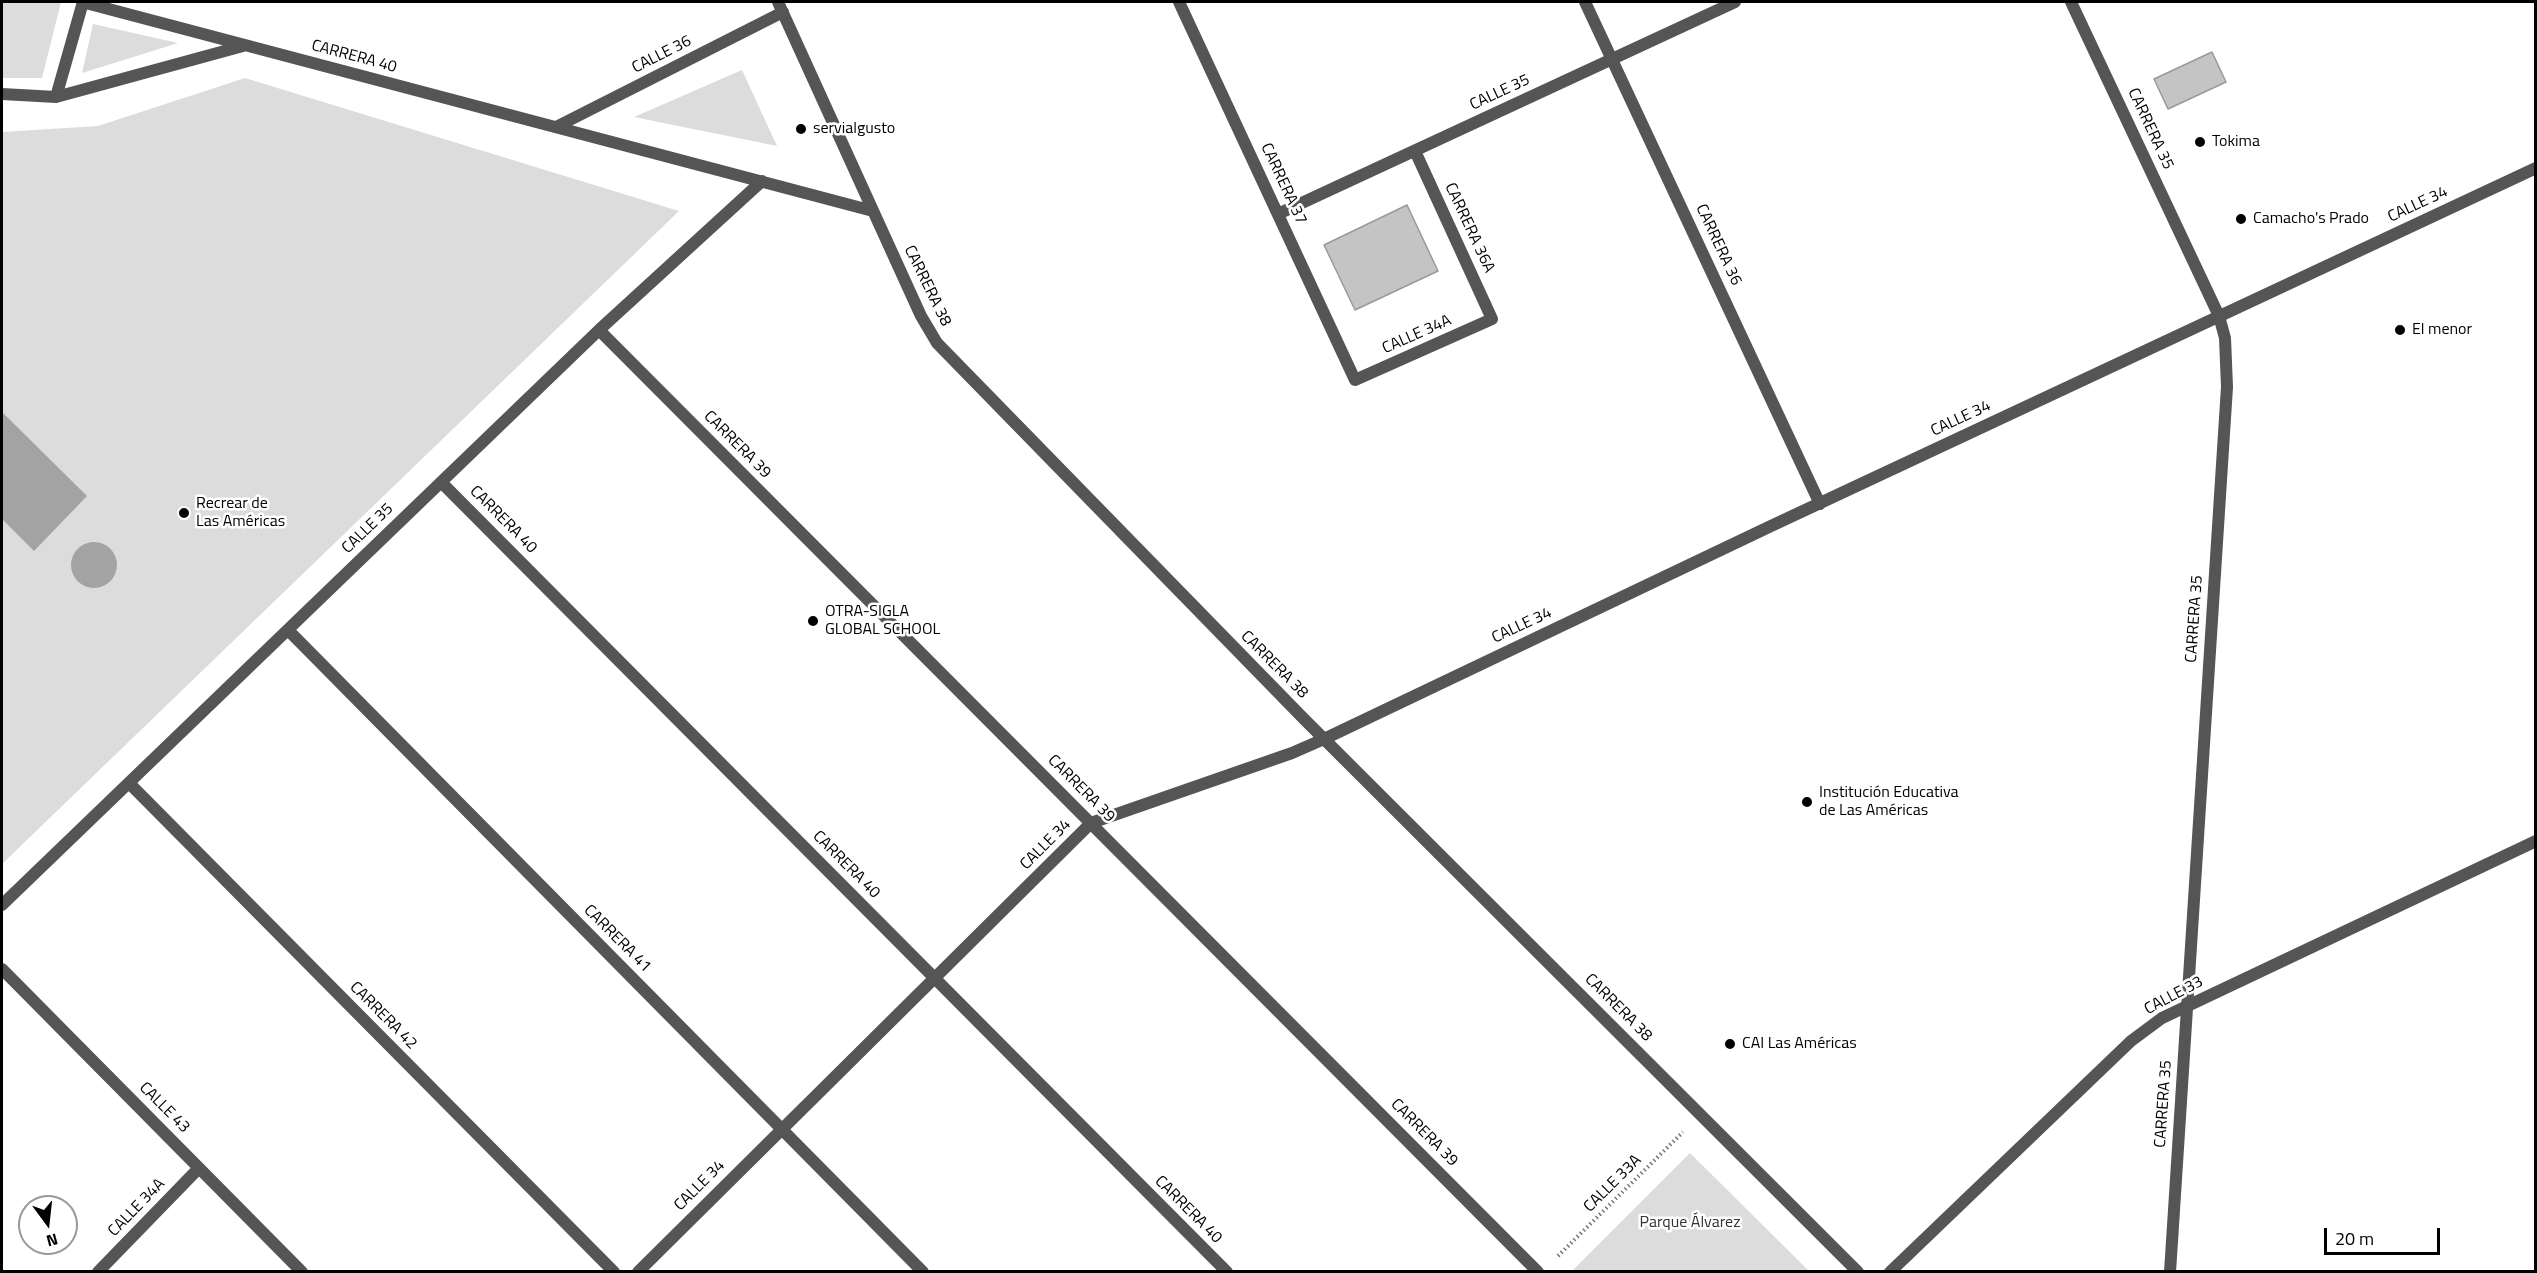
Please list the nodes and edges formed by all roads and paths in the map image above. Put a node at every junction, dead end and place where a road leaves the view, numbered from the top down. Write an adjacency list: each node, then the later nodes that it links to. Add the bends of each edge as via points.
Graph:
1 (82, 2): 7 (street, CARRERA 40); 10 (street)
2 (1179, 2): 16 (street, CARRERA 37)
3 (1585, 2): 8 (street, CARRERA 36)
4 (1735, 2): 8 (street, CALLE 35)
5 (2071, 2): 17 (street, CARRERA 35)
6 (781, 7): 11 (street, CALLE 36); 15 (street, CARRERA 38)
7 (244, 45): 10 (street); 11 (street, CARRERA 40)
8 (1612, 58): 12 (street, CALLE 35); 22 (street, CARRERA 36)
9 (2, 94): 10 (street)
10 (56, 97)
11 (556, 127): 14 (street, CARRERA 40)
12 (1415, 151): 16 (street, CALLE 35); 18 (street, CARRERA 36A)
13 (2535, 168): 17 (street, CALLE 34)
14 (762, 181): 15 (street, CARRERA 40); 19 (street, CALLE 35)
15 (873, 211): 24 (street, CARRERA 38, via 921,316 942,350)
16 (1278, 214): 20 (street, CARRERA 37)
17 (2219, 316): 22 (street, CALLE 34); 31 (street, CARRERA 35, via 2225,338 2227,387)
18 (1492, 319): 20 (street, CALLE 34A)
19 (599, 330): 21 (street, CALLE 35); 26 (street, CARRERA 39)
20 (1355, 380)
21 (441, 482): 23 (street, CALLE 35); 30 (street, CARRERA 40)
22 (1820, 504): 24 (street, CALLE 34)
23 (288, 630): 25 (street, CALLE 35); 33 (street, CARRERA 41)
24 (1324, 739): 26 (street, CALLE 34); 32 (street, CARRERA 38)
25 (129, 783): 28 (street, CALLE 35); 38 (street, CARRERA 42)
26 (1091, 823): 30 (street, CALLE 34); 42 (street, CARRERA 39)
27 (2535, 842): 31 (street, CALLE 33)
28 (2, 905)
29 (2, 969): 34 (street, CALLE 43)
30 (934, 978): 33 (street, CALLE 34); 41 (street, CARRERA 40)
31 (2187, 1006): 44 (street, CALLE 33, via 2162,1018 2131,1041); 45 (street, CARRERA 35)
32 (1701, 1114): 35 (path, CALLE 33A); 43 (street, CARRERA 38)
33 (782, 1129): 39 (street, CALLE 34); 40 (street, CARRERA 41)
34 (199, 1167): 36 (street, CALLE 34A); 37 (street, CALLE 43)
35 (1551, 1263)
36 (98, 1272)
37 (302, 1272)
38 (614, 1272)
39 (638, 1272)
40 (923, 1272)
41 (1227, 1272)
42 (1538, 1272)
43 (1858, 1272)
44 (1890, 1272)
45 (2170, 1272)

